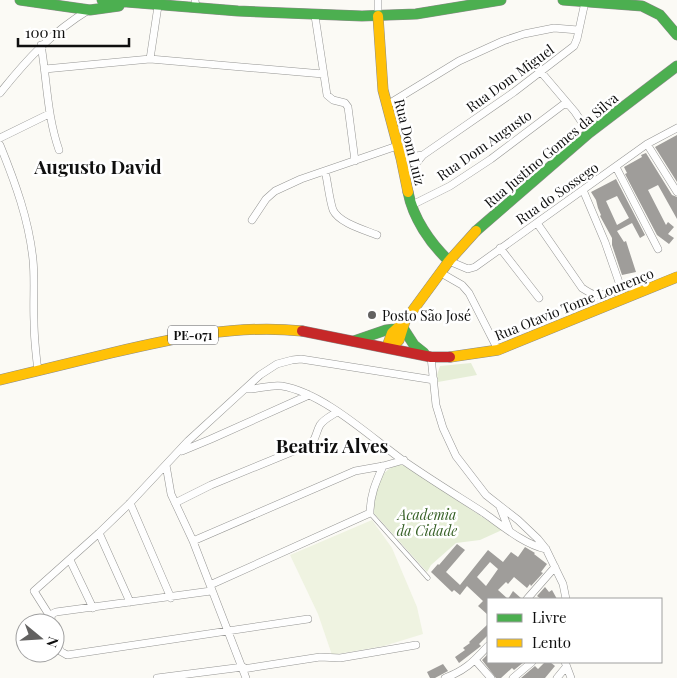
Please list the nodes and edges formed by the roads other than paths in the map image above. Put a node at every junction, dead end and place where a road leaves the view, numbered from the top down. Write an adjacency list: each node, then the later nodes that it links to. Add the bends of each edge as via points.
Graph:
1 (20, 0): 12 (street)
2 (102, 0): 8 (street); 12 (street)
3 (378, 0): 14 (street)
4 (501, 0): 10 (street)
5 (563, 0): 6 (street)
6 (585, 2): 7 (street); 15 (street, Rua Dom Miguel)
7 (639, 3): 16 (street, via 660,15)
8 (138, 4): 11 (street); 12 (street)
9 (195, 4): 11 (street); 13 (street)
10 (448, 5): 14 (street, via 406,15)
11 (158, 6): 18 (street)
12 (90, 10): 17 (street)
13 (315, 16): 14 (street); 22 (street)
14 (378, 16): 24 (street, Rua Dom Luiz)
15 (578, 30): 21 (street, Rua Dom Miguel, via 574,46); 24 (street, via 554,28 503,41 460,61)
16 (677, 35)
17 (41, 44): 20 (street); 23 (street)
18 (150, 59): 20 (street); 22 (street)
19 (677, 66): 28 (street, Rua Justino Gomes da Silva)
20 (45, 69): 26 (street)
21 (541, 72): 25 (street); 34 (street, Rua Dom Miguel)
22 (323, 74): 36 (street, via 329,98 342,101 348,108)
23 (0, 93)
24 (387, 105): 32 (street, Rua Dom Luiz)
25 (568, 105): 28 (street); 42 (street, Rua Dom Augusto, via 564,104 505,150 450,186)
26 (50, 114): 29 (street); 33 (street)
27 (677, 128): 30 (street, Rua do Sossego)
28 (589, 133): 48 (street, Rua Justino Gomes da Silva, via 478,228)
29 (0, 138)
30 (647, 144): 37 (street, Rua do Sossego); 41 (street)
31 (0, 145): 59 (street, via 17,188 29,232)
32 (397, 146): 35 (street, Rua Dom Luiz); 36 (street)
33 (58, 150)
34 (423, 154): 35 (street, Rua Dom Miguel); 39 (street, Rua Dom Miguel)
35 (402, 158): 39 (street, Rua Dom Luiz)
36 (355, 161): 38 (street)
37 (616, 167): 40 (street, Rua do Sossego); 47 (street)
38 (325, 171): 43 (street, via 275,191); 45 (street, via 338,216)
39 (405, 177): 42 (street, Rua Dom Luiz)
40 (583, 190): 44 (street, Rua do Sossego); 51 (street)
41 (677, 192)
42 (412, 206): 48 (street, Rua Dom Luiz, via 423,230)
43 (252, 220)
44 (537, 222): 46 (street, Rua do Sossego); 51 (street, via 582,288 598,296)
45 (377, 235)
46 (500, 248): 48 (street, Rua do Sossego, via 472,268); 53 (street)
47 (658, 249)
48 (449, 261): 49 (street, Rua Justino Gomes da Silva)
49 (441, 273): 54 (street, Rua Justino Gomes da Silva); 57 (street, via 469,293)
50 (677, 277): 52 (street, Rua Otavio Tome Lourenço / PE-071)
51 (620, 288): 52 (street)
52 (643, 291): 57 (street, Rua Otavio Tome Lourenço / PE-071)
53 (539, 298)
54 (401, 326): 55 (street); 56 (street, via 390,336 388,344); 58 (street, via 414,345)
55 (351, 341): 56 (street, Rua Otavio Tome Lourenço / PE-071); 59 (street, Rua Otavio Tome Lourenço / PE-071, via 275,328 234,329 149,344)
56 (391, 348): 58 (street, Rua Otavio Tome Lourenço / PE-071)
57 (498, 350): 58 (street, Rua Otavio Tome Lourenço / PE-071)
58 (430, 356): 61 (street)
59 (38, 371): 60 (street, PE-071)
60 (0, 380)
61 (434, 380): 62 (street, via 301,359 277,364); 71 (street, via 436,405 456,456 486,495)
62 (245, 389): 63 (street, via 280,386); 65 (street)
63 (309, 394): 64 (street); 65 (street)
64 (337, 412): 66 (street); 70 (street, via 319,426 311,444)
65 (180, 451): 67 (street)
66 (404, 460): 68 (street); 73 (street)
67 (166, 465): 69 (street); 70 (street)
68 (383, 466): 72 (street, via 373,488); 75 (street, via 355,470)
69 (130, 503): 74 (street); 81 (street)
70 (175, 503): 75 (street)
71 (499, 505): 73 (street); 76 (street)
72 (370, 513): 79 (lane); 80 (street)
73 (509, 530): 76 (street)
74 (99, 533): 77 (street); 84 (street)
75 (193, 541): 80 (street)
76 (546, 549): 78 (street)
77 (70, 560): 85 (street); 86 (street, via 34,592)
78 (555, 567): 82 (street); 83 (street, via 564,584)
79 (428, 578)
80 (211, 588): 81 (street); 89 (street)
81 (171, 598): 84 (street)
82 (528, 598)
83 (566, 598)
84 (130, 602): 85 (street)
85 (94, 608): 87 (street)
86 (47, 613)
87 (54, 613)
88 (308, 619): 89 (street)
89 (228, 630): 92 (street); 96 (street)
90 (416, 645): 96 (street, via 340,658 320,656)
91 (487, 647): 93 (street)
92 (65, 654)
93 (475, 660): 97 (street); 101 (street)
94 (531, 663): 102 (street)
95 (566, 665): 103 (street); 104 (street)
96 (243, 668): 98 (street); 99 (street)
97 (455, 677): 100 (street)
98 (157, 678)
99 (246, 678)
100 (445, 678)
101 (491, 678)
102 (513, 678)
103 (557, 678)
104 (571, 678)

